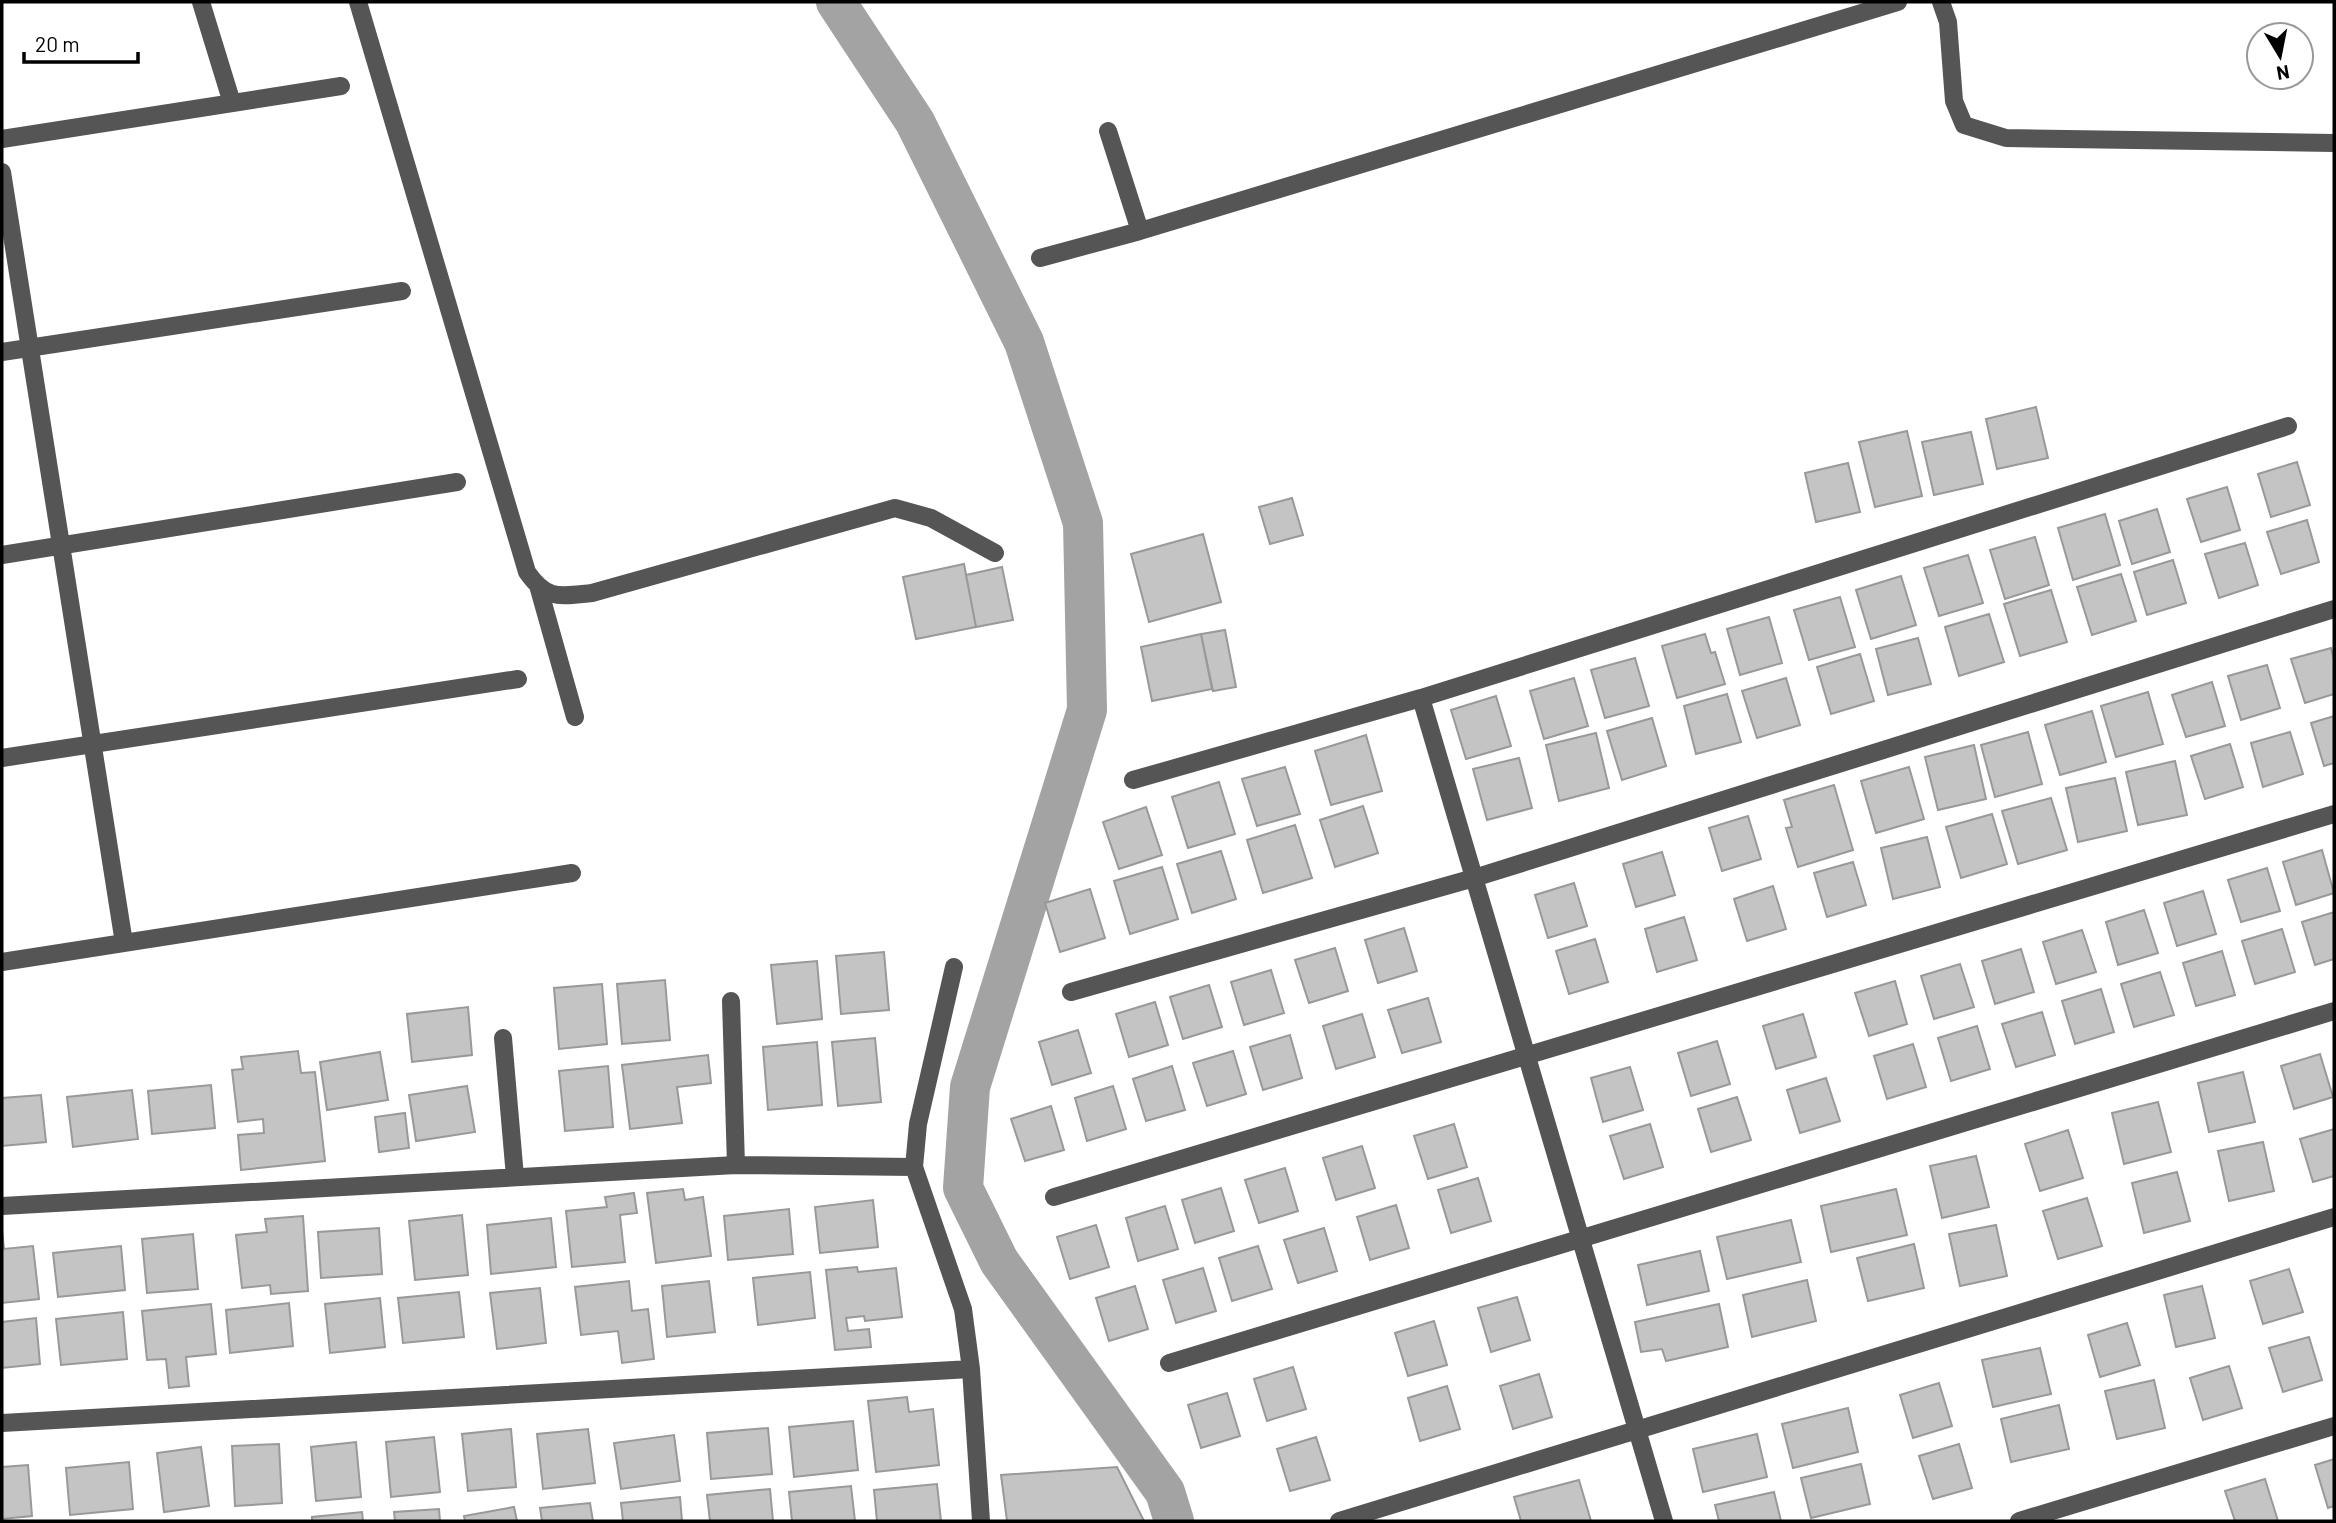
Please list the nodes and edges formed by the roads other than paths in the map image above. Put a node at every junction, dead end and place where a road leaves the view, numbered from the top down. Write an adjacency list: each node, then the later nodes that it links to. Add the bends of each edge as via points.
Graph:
1 (201, 2): 6 (street)
2 (358, 2): 21 (street, via 527,572)
3 (1898, 2): 11 (street)
4 (1941, 2): 9 (street, via 1948,22 1954,101 1965,125 1980,132 2006,138)
5 (341, 86): 6 (street)
6 (232, 103): 8 (street)
7 (1108, 131): 11 (street)
8 (2, 139)
9 (2334, 143)
10 (2, 172): 14 (street)
11 (1140, 231): 12 (street)
12 (1040, 258)
13 (402, 291): 14 (street)
14 (30, 347): 15 (street); 18 (street)
15 (2, 352)
16 (2288, 426): 24 (street)
17 (457, 482): 18 (street)
18 (61, 545): 20 (street); 26 (street)
19 (995, 553): 21 (street, via 931,518 895,508 592,593 557,597)
20 (2, 555)
21 (539, 589): 25 (street)
22 (2334, 609): 31 (street)
23 (518, 679): 26 (street)
24 (1421, 698): 28 (street); 31 (street)
25 (575, 717)
26 (93, 744): 27 (street); 32 (street)
27 (2, 758)
28 (1133, 780)
29 (2334, 814): 39 (street)
30 (572, 873): 32 (street)
31 (1474, 877): 35 (street); 39 (street)
32 (124, 943): 33 (street)
33 (2, 962)
34 (954, 967): 41 (street, via 918,1124)
35 (1071, 992)
36 (731, 1001): 40 (street)
37 (2334, 1011): 46 (street)
38 (503, 1038): 42 (street)
39 (1526, 1055): 43 (street); 46 (street)
40 (736, 1165): 41 (street); 42 (street)
41 (914, 1167): 48 (street, via 963,1308)
42 (514, 1177): 44 (street)
43 (1054, 1197)
44 (2, 1206)
45 (2334, 1217): 51 (street)
46 (1580, 1239): 47 (street); 51 (street)
47 (1169, 1363)
48 (971, 1369): 49 (street); 52 (street)
49 (2, 1423)
50 (2334, 1426): 55 (street)
51 (1637, 1430): 53 (street); 54 (street)
52 (981, 1521)
53 (1339, 1521)
54 (1664, 1521)
55 (2019, 1521)

